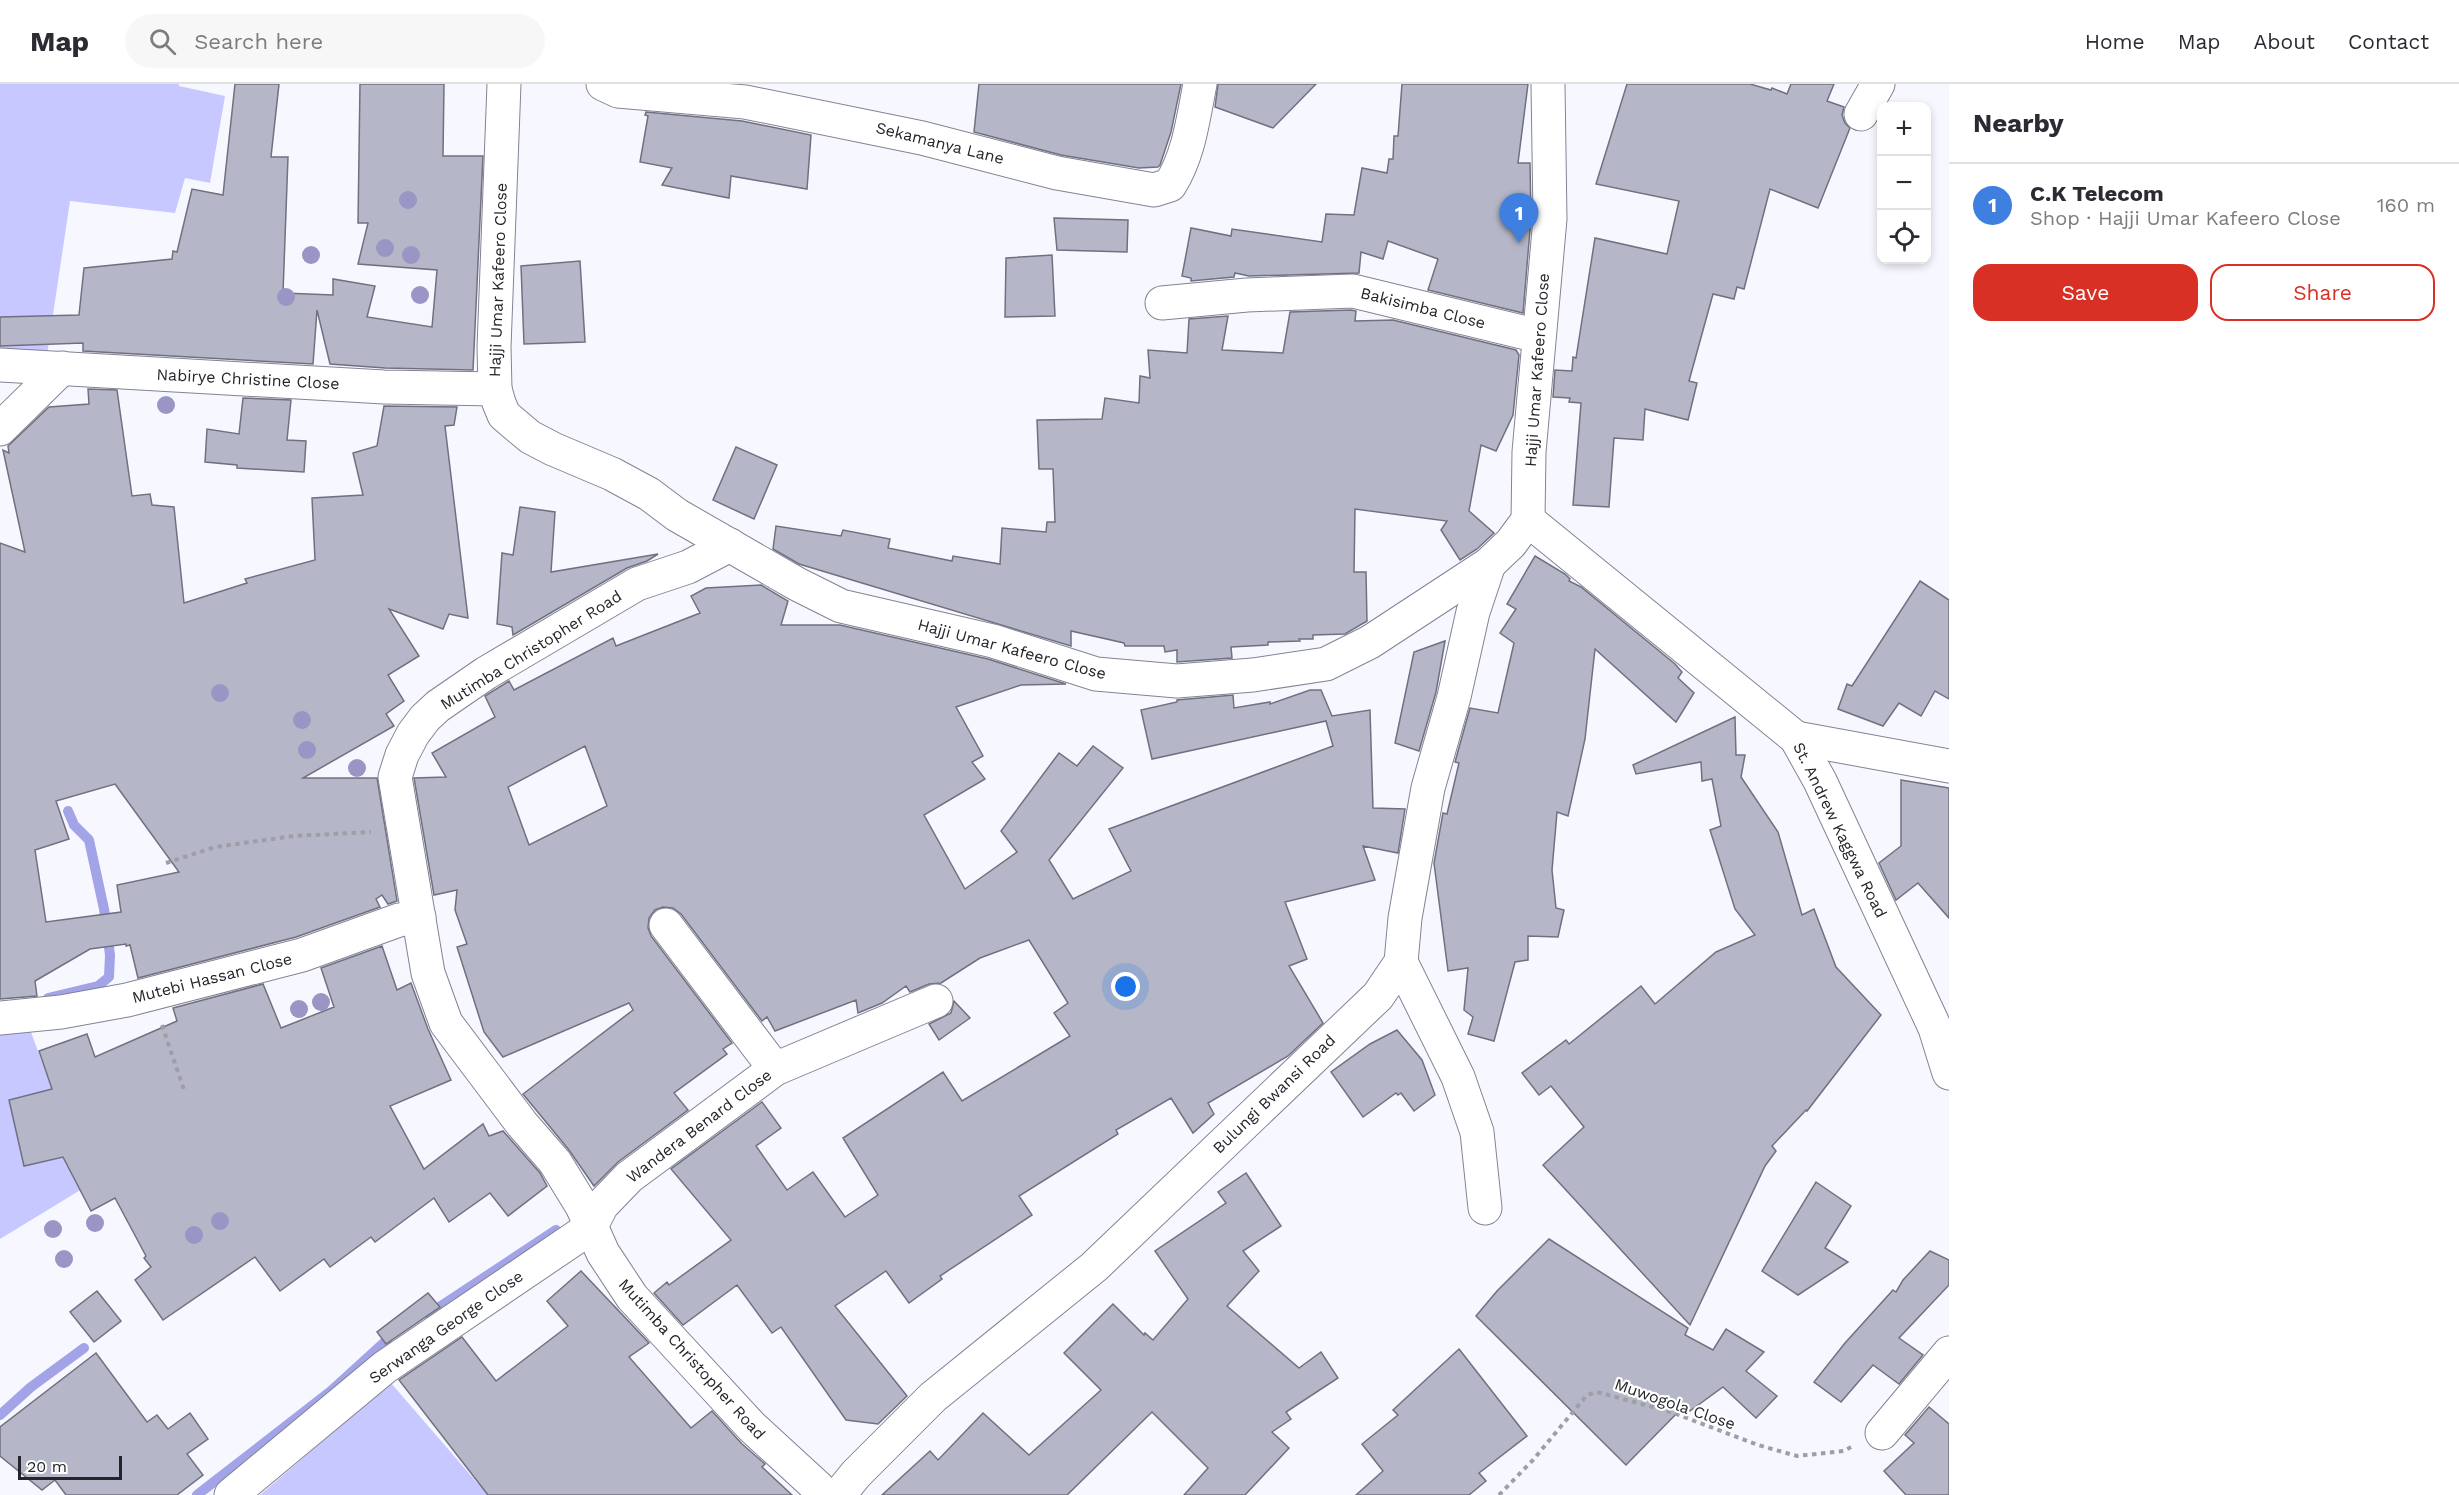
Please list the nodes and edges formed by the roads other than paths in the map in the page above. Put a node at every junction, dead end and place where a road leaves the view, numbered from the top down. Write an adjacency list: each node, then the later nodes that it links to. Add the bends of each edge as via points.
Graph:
1 (504, 84): 11 (street, Hajji Umar Kafeero Close)
2 (603, 84): 3 (street, Sekamanya Lane, via 618,91 745,102 827,117 1056,173 1154,190 1170,185 1179,170)
3 (1200, 84)
4 (1548, 84): 8 (street, Hajji Umar Kafeero Close, via 1550,219)
5 (1878, 84): 6 (street)
6 (1861, 114)
7 (1162, 303): 8 (street, Bakisimba Close, via 1353,291)
8 (1538, 336): 13 (street, Hajji Umar Kafeero Close)
9 (0, 364): 10 (street, Nabirye Christine Close)
10 (62, 368): 11 (street, Nabirye Christine Close); 12 (street)
11 (495, 390): 14 (street, Hajji Umar Kafeero Close, via 504,415 531,437 621,479)
12 (0, 429)
13 (1528, 520): 15 (street, Hajji Umar Kafeero Close); 16 (street, St. Andrew Kaggwa Road)
14 (730, 544): 15 (street, Hajji Umar Kafeero Close, via 841,606 993,641 1096,674 1177,681 1326,664 1370,642); 18 (street, Mutimba Christopher Road, via 688,567 637,584 486,673 424,718 402,755 395,777)
15 (1489, 564): 20 (street, Bulungi Bwansi Road, via 1428,788)
16 (1797, 738): 17 (street); 24 (street, St. Andrew Kaggwa Road, via 1935,1028)
17 (1949, 766)
18 (419, 917): 22 (street, Mutebi Hassan Close, via 399,920 302,955 122,1001); 26 (street, Mutimba Christopher Road, via 429,973 446,1023 555,1162 582,1206)
19 (666, 925): 23 (street)
20 (1401, 962): 25 (street, via 1458,1077 1478,1132); 31 (street, Bulungi Bwansi Road, via 1378,996 1094,1267 933,1397)
21 (936, 1001): 23 (street, Wandera Benard Close)
22 (0, 1018)
23 (775, 1070): 26 (street, Wandera Benard Close, via 628,1177)
24 (1949, 1073)
25 (1485, 1208)
26 (596, 1217): 29 (street, Serwanga George Close, via 385,1367); 30 (street, Mutimba Christopher Road, via 603,1253 632,1297 752,1427)
27 (1949, 1353): 28 (street)
28 (1882, 1433)
29 (231, 1495)
30 (826, 1495)
31 (839, 1495)

